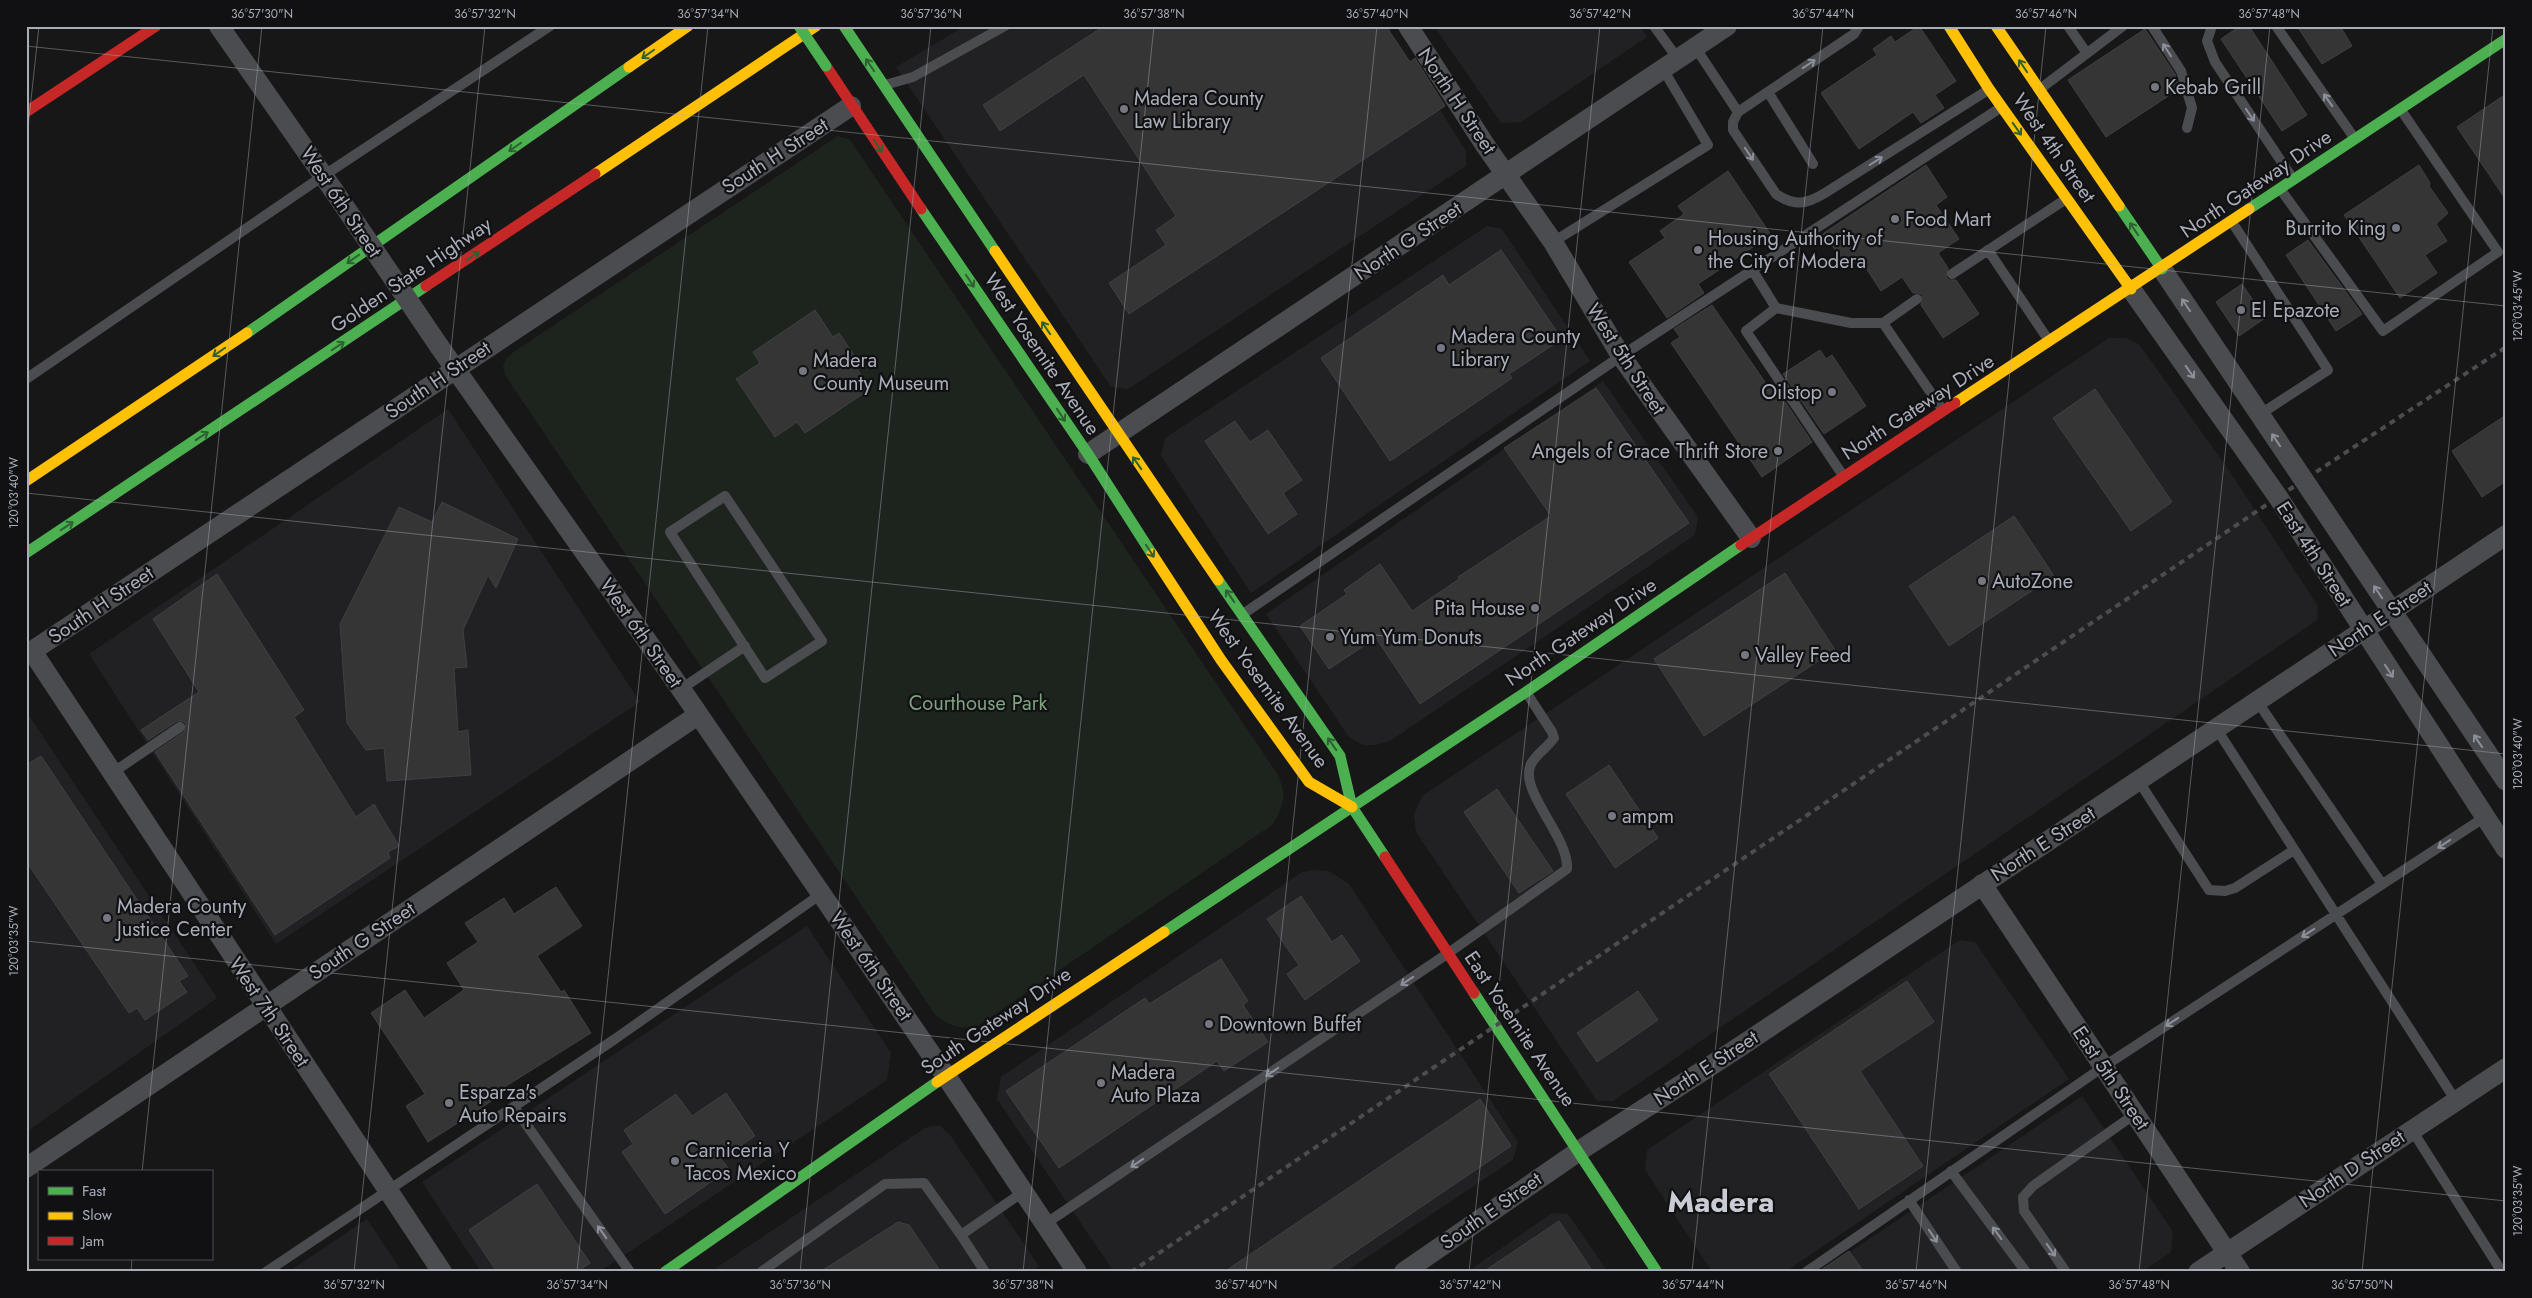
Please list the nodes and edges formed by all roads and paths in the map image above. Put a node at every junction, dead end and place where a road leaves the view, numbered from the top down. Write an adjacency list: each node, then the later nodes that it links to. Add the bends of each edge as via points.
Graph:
1 (156, 26): 31 (main road)
2 (219, 26): 38 (street, West 6th Street)
3 (550, 26): 38 (lane)
4 (688, 26): 60 (main road, one-way to 60, via 196,368)
5 (799, 26): 28 (main road, West Yosemite Avenue, bridge)
6 (816, 26): 63 (main road, Golden State Highway, one-way to 6)
7 (844, 26): 24 (main road, West Yosemite Avenue, one-way to 7)
8 (1005, 26): 24 (lane, via 913,77)
9 (1408, 26): 36 (street, North H Street)
10 (1654, 26): 23 (lane)
11 (1727, 26): 21 (street, North G Street)
12 (1859, 26): 27 (lane, one-way to 12, via 1854,34)
13 (1949, 26): 25 (main road, West 4th Street)
14 (1996, 26): 26 (main road, West 4th Street, one-way to 14)
15 (2068, 26): 22 (lane)
16 (2123, 26): 22 (lane)
17 (2152, 26): 33 (lane, one-way to 17, via 2192,108 2181,71)
18 (2212, 26): 37 (lane, one-way to 37, via 2207,41 2215,62)
19 (2276, 26): 34 (lane, one-way to 19)
20 (2506, 40): 30 (main road, North Gateway Drive)
21 (1695, 48): 23 (street, North G Street); 32 (lane)
22 (2086, 52): 26 (lane)
23 (1670, 64): 36 (street, North G Street); 42 (lane, via 1708,145)
24 (879, 88): 57 (main road, West Yosemite Avenue, one-way to 24)
25 (1989, 89): 29 (main road, West 4th Street); 32 (lane, one-way to 25, via 1732,122 1733,130 1776,194 1798,204 1810,202 1825,193)
26 (2039, 89): 44 (main road, West 4th Street, one-way to 26)
27 (1768, 92): 32 (lane); 35 (lane)
28 (855, 103): 53 (street, South H Street); 58 (main road, West Yosemite Avenue, one-way to 58)
29 (2001, 107): 40 (main road, West 4th Street, one-way to 40); 45 (lane)
30 (2401, 109): 34 (main road, North Gateway Drive); 39 (lane, via 2498,252 2384,331)
31 (26, 112)
32 (1738, 112)
33 (2187, 128)
34 (2356, 139): 37 (main road, North Gateway Drive)
35 (1813, 164)
36 (1507, 175): 42 (street, West 5th Street); 57 (street, North G Street)
37 (2294, 181): 39 (main road, North Gateway Drive)
38 (329, 184): 53 (street, West 6th Street, bridge); 54 (lane)
39 (2280, 190): 41 (main road, North Gateway Drive)
40 (2066, 199): 43 (lane); 47 (main road, West 4th Street)
41 (2232, 222): 44 (main road, North Gateway Drive); 56 (lane, via 2328,370)
42 (1553, 242): 52 (street, West 5th Street)
43 (1988, 250): 46 (lane); 51 (lane)
44 (2162, 269): 47 (main road, North Gateway Drive); 56 (street, East 4th Street, one-way to 44)
45 (1752, 271): 49 (lane); 52 (lane)
46 (1952, 274)
47 (2131, 289): 51 (main road, North Gateway Drive); 66 (street, East 4th Street, one-way to 66, via 2278,497)
48 (1917, 299): 50 (lane)
49 (1776, 308): 50 (lane, via 1851,323); 59 (lane, via 1746,331)
50 (1883, 323): 55 (lane)
51 (2050, 342): 55 (main road, North Gateway Drive)
52 (1621, 356): 62 (street, West 5th Street); 65 (lane)
53 (454, 368): 68 (street, South H Street); 69 (street, West 6th Street)
54 (26, 379)
55 (1944, 412): 59 (main road, North Gateway Drive)
56 (2259, 415): 64 (street, East 4th Street, one-way to 56)
57 (1118, 434): 58 (street, North G Street); 65 (main road, West Yosemite Avenue, one-way to 57)
58 (1088, 454): 78 (main road, West Yosemite Avenue, one-way to 78, via 1221,660 1309,782)
59 (1844, 478): 62 (main road, North Gateway Drive)
60 (26, 481)
61 (2506, 535): 64 (street, North E Street)
62 (1751, 538): 70 (main road, North Gateway Drive)
63 (26, 553)
64 (2391, 612): 66 (street, North E Street); 77 (street, East 4th Street, one-way to 64)
65 (1242, 614): 78 (main road, West Yosemite Avenue, one-way to 65, via 1340,756)
66 (2363, 630): 71 (street, North E Street); 79 (street, East 4th Street, one-way to 79)
67 (745, 646): 67 (lane, via 765,678 822,641 725,496 670,532); 69 (lane)
68 (29, 653): 75 (street, West 7th Street)
69 (681, 689): 72 (street, West 6th Street)
70 (1526, 692): 78 (main road, North Gateway Drive); 86 (lane, via 1554,738 1530,765 1528,780 1565,848 1567,869)
71 (2258, 701): 74 (street, North E Street); 83 (lane)
72 (698, 715): 84 (street, West 6th Street); 87 (street, South G Street)
73 (180, 726): 75 (lane)
74 (2216, 728): 76 (street, North E Street); 80 (lane)
75 (112, 773): 87 (street, West 7th Street)
76 (2138, 780): 80 (lane, via 2209,890 2235,888); 82 (street, North E Street)
77 (2506, 782)
78 (1352, 807): 86 (main road, East Yosemite Avenue); 90 (main road, South Gateway Drive)
79 (2484, 817): 81 (street, East 4th Street); 83 (lane, one-way to 83)
80 (2294, 850): 85 (lane)
81 (2506, 850)
82 (1982, 884): 88 (street, East 5th Street); 95 (street, North E Street)
83 (2382, 884): 85 (lane)
84 (821, 894): 90 (street, West 6th Street); 92 (lane)
85 (2335, 914): 88 (lane, one-way to 88); 91 (lane)
86 (1447, 954): 95 (main road, East Yosemite Avenue); 101 (lane, one-way to 101)
87 (265, 1007): 96 (street, South G Street); 98 (street, West 7th Street)
88 (2103, 1067): 93 (street, East 5th Street); 97 (lane)
89 (2506, 1068): 91 (street, North D Street)
90 (946, 1076): 99 (street, West 6th Street); 107 (main road, South Gateway Drive)
91 (2456, 1101): 94 (street, North D Street)
92 (514, 1107): 98 (lane); 106 (lane, one-way to 92)
93 (2135, 1114): 103 (street, East 5th Street); 116 (lane, one-way to 116, via 2033,1186 2023,1197 2024,1211)
94 (2412, 1130): 103 (street, North D Street); 119 (lane)
95 (1579, 1151): 111 (street, South E Street); 112 (main road, East Yosemite Avenue)
96 (26, 1168)
97 (1951, 1171): 100 (lane); 115 (lane, one-way to 97)
98 (388, 1190): 104 (lane); 105 (street, West 7th Street)
99 (1023, 1192): 101 (street, West 6th Street); 102 (lane)
100 (1909, 1200): 113 (lane); 114 (lane, one-way to 114)
101 (1045, 1224): 110 (street, West 6th Street)
102 (962, 1235): 108 (lane, via 924,1183 885,1184); 109 (lane)
103 (2227, 1252): 117 (street, North D Street); 118 (street, East 5th Street)
104 (266, 1272)
105 (442, 1272)
106 (630, 1272)
107 (665, 1272)
108 (761, 1272)
109 (985, 1272)
110 (1076, 1272)
111 (1404, 1272)
112 (1657, 1272)
113 (1806, 1272)
114 (1957, 1272)
115 (2026, 1272)
116 (2066, 1272)
117 (2198, 1272)
118 (2240, 1272)
119 (2502, 1272)

